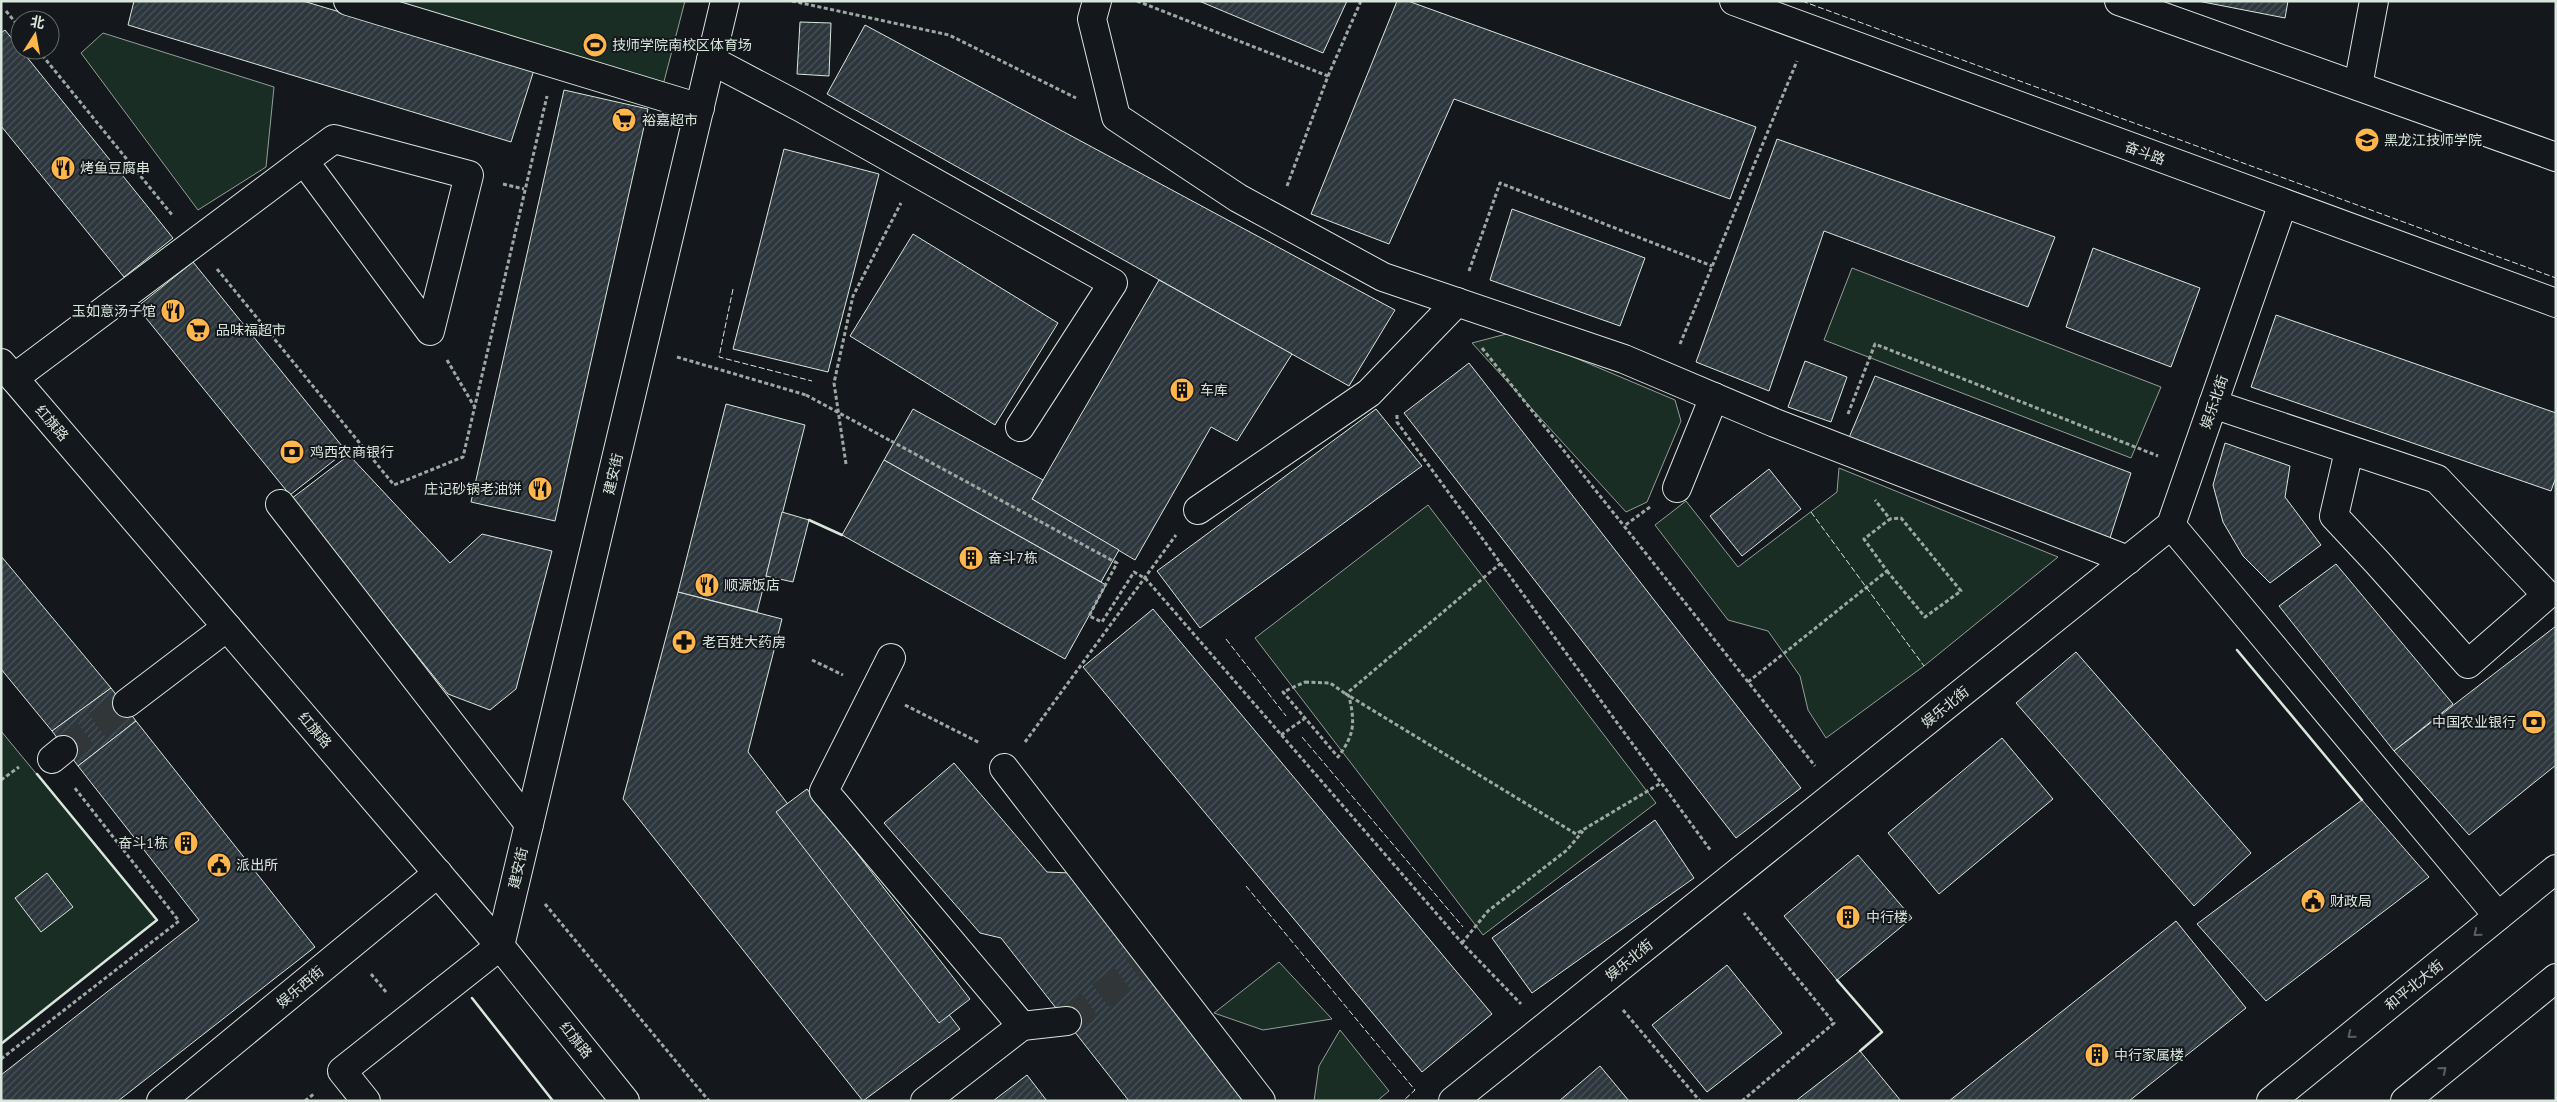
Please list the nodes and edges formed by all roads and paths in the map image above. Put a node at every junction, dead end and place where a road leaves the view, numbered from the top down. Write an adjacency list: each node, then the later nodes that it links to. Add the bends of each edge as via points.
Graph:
1 (348, 1): 15 (street)
2 (726, 1): 14 (street, 建安街)
3 (792, 1): 19 (path, via 949,35)
4 (1097, 1): 19 (street, via 1092,19)
5 (1137, 1): 16 (path)
6 (1362, 1): 16 (path)
7 (1734, 1): 12 (street, 奋斗路)
8 (2119, 1): 17 (street)
9 (2374, 1): 17 (street)
10 (6, 11): 11 (path)
11 (10, 16)
12 (1810, 29): 23 (street, 奋斗路); 26 (path)
13 (46, 60): 25 (path)
14 (711, 60): 18 (street, 建安街); 22 (street)
15 (555, 64): 18 (street); 37 (path)
16 (1328, 76): 24 (path)
17 (2358, 86): 20 (street)
18 (700, 108): 31 (street, 建安街)
19 (1116, 118): 24 (street, via 1238,198)
20 (2556, 157)
21 (304, 161): 25 (street); 29 (street); 29 (street, via 334,139 469,175)
22 (916, 173): 38 (street, via 1112,284); 41 (path, via 853,296 834,383)
23 (2283, 204): 28 (street, 奋斗路); 36 (street, 娱乐北街)
24 (1275, 218): 27 (street, via 1383,277)
25 (195, 243): 32 (street); 37 (path, via 394,485 463,457)
26 (1712, 266): 27 (path, via 1500,183); 33 (path)
27 (1457, 302): 33 (street, via 1624,359); 34 (street)
28 (2556, 303)
29 (430, 332): 37 (path)
30 (1479, 344): 49 (path)
31 (643, 347): 54 (path, bridge, via 806,395 1117,563 1089,616 1102,622 1134,572); 68 (street, 建安街)
32 (7, 371): 55 (street, 红旗路)
33 (1666, 377): 35 (street)
34 (1383, 379): 46 (street, via 1369,393); 52 (path, via 1398,400 1397,422)
35 (1714, 397): 39 (street); 43 (street)
36 (2213, 404): 40 (street); 42 (street, 娱乐北街)
37 (475, 406)
38 (1020, 427)
39 (1836, 446): 42 (path, via 1875,344); 51 (street)
40 (2349, 451): 40 (street, via 2437,479 2547,595 2468,664 2334,516)
41 (846, 464)
42 (2191, 469): 48 (street, 娱乐北街)
43 (1677, 488): 49 (path)
44 (1874, 498): 47 (path)
45 (280, 504): 68 (street)
46 (1198, 510)
47 (1890, 520): 53 (path, via 1864,539); 53 (path, via 1901,518 1961,591 1925,617)
48 (2171, 525): 51 (street, 娱乐北街); 75 (street)
49 (1624, 526): 58 (path)
50 (1162, 551): 54 (path)
51 (2128, 560): 67 (street, 娱乐北街)
52 (1501, 563): 60 (path); 66 (path)
53 (1887, 571): 58 (path)
54 (1146, 578): 63 (path); 65 (path)
55 (227, 627): 61 (street); 73 (street, 红旗路)
56 (891, 658): 59 (street)
57 (812, 660): 59 (path)
58 (1748, 682): 67 (path)
59 (874, 690): 65 (path, via 979,742); 83 (street, via 824,791)
60 (1346, 694): 62 (path, via 1330,682 1305,682 1283,692); 62 (path, via 1354,716 1351,738 1338,757); 70 (path, via 1576,834)
61 (127, 703)
62 (1304, 719): 63 (path)
63 (1281, 735): 76 (path)
64 (58, 755): 85 (path, via 179,921)
65 (1004, 768): 91 (street)
66 (1661, 783): 69 (path); 70 (path)
67 (1836, 793): 74 (street, 娱乐北街)
68 (529, 824): 72 (street, 建安街)
69 (1691, 824)
70 (1587, 827): 76 (path, via 1567,850 1488,911)
71 (2556, 868): 75 (street, 和平北大街)
72 (518, 871): 77 (street, 建安街); 89 (path)
73 (438, 873): 77 (street, 红旗路); 78 (street, 娱乐西街)
74 (1721, 886): 80 (street, 娱乐北街); 94 (path, via 1834,1023)
75 (2498, 916): 95 (street, 和平北大街, one-way to 95)
76 (1462, 943): 84 (path)
77 (500, 946): 81 (street); 88 (street, 红旗路)
78 (348, 948): 81 (path); 86 (street, 娱乐西街)
79 (2556, 978): 96 (street, one-way to 79)
80 (1600, 983): 84 (street, 娱乐北街); 93 (path)
81 (409, 1018): 87 (street, via 342,1071)
82 (1067, 1020): 83 (street)
83 (1022, 1026): 90 (street)
84 (1544, 1028): 92 (street, 娱乐北街)
85 (1, 1059)
86 (162, 1101)
87 (366, 1101)
88 (625, 1101)
89 (708, 1101)
90 (925, 1101)
91 (1261, 1101)
92 (1453, 1101)
93 (1700, 1101)
94 (1742, 1101)
95 (2271, 1101)
96 (2405, 1101)

